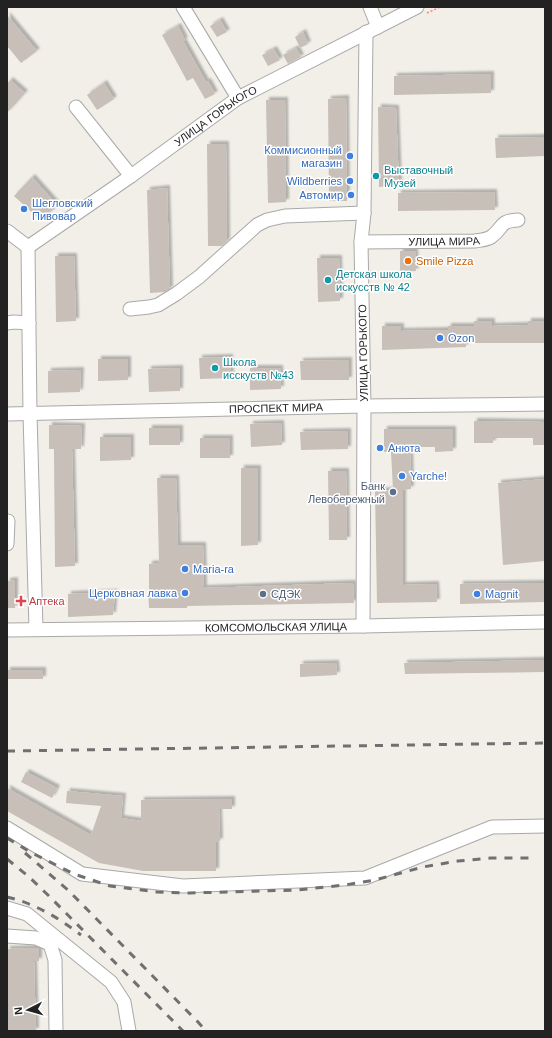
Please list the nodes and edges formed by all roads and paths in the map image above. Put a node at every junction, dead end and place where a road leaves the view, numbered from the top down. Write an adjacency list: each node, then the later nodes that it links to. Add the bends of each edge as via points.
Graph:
1 (183, 7): 6 (street)
2 (370, 7): 5 (street)
3 (440, 7): 4 (path)
4 (422, 10): 5 (street, УЛИЦА ГОРЬКОГО)
5 (372, 29): 6 (street, УЛИЦА ГОРЬКОГО); 9 (street, УЛИЦА ГОРЬКОГО)
6 (238, 98): 8 (street, УЛИЦА ГОРЬКОГО)
7 (76, 107): 8 (street)
8 (131, 176): 13 (street, УЛИЦА ГОРЬКОГО)
9 (364, 213): 12 (street, УЛИЦА ГОРЬКОГО); 14 (street, via 285,216 268,220 257,225 199,278 165,301 158,305)
10 (518, 220): 12 (street, УЛИЦА МИРА, via 506,222 493,236 475,241)
11 (7, 230): 13 (street)
12 (362, 242): 18 (street, УЛИЦА ГОРЬКОГО)
13 (28, 247): 16 (street)
14 (130, 309)
15 (7, 323): 16 (street)
16 (29, 323): 20 (street)
17 (545, 404): 18 (street, ПРОСПЕКТ МИРА)
18 (364, 406): 20 (street, ПРОСПЕКТ МИРА); 24 (street, УЛИЦА ГОРЬКОГО)
19 (7, 414): 20 (street, ПРОСПЕКТ МИРА)
20 (30, 414): 25 (street)
21 (8, 521): 22 (street)
22 (7, 544)
23 (545, 622): 24 (street, КОМСОМОЛЬСКАЯ УЛИЦА)
24 (363, 626): 25 (street, КОМСОМОЛЬСКАЯ УЛИЦА)
25 (36, 629): 26 (street, КОМСОМОЛЬСКАЯ УЛИЦА)
26 (7, 630)
27 (545, 826): 28 (street, via 492,827 365,878 183,886 82,874)
28 (7, 828)
29 (7, 908): 32 (street, via 27,914 111,982 124,1002)
30 (7, 936): 31 (street, via 36,938 50,944 55,960)
31 (56, 1031)
32 (129, 1031)

